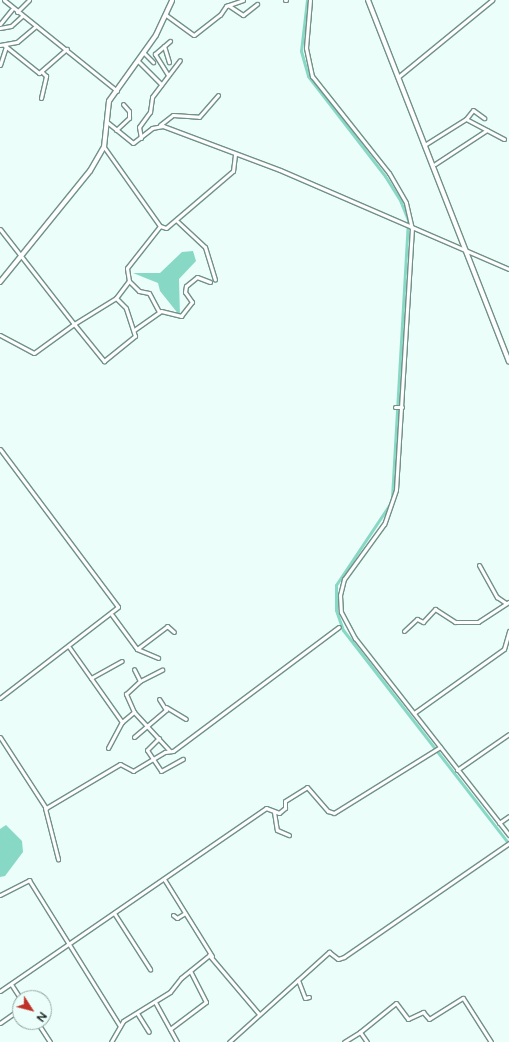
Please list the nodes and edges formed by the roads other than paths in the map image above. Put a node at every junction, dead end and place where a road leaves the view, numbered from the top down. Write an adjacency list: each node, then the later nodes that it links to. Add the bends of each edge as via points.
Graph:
1 (4, 0): 10 (street)
2 (28, 0): 11 (street)
3 (172, 0): 12 (street)
4 (243, 0): 9 (street)
5 (310, 0): 52 (street, via 306,48 312,76 389,173 406,203)
6 (368, 0): 32 (street)
7 (492, 0): 32 (street)
8 (257, 4): 9 (street, via 243,15)
9 (228, 5): 12 (street, via 194,35)
10 (12, 9): 11 (street); 14 (street)
11 (17, 12): 13 (street)
12 (166, 15): 18 (street)
13 (22, 16): 15 (street); 16 (street, via 11,26)
14 (0, 24)
15 (36, 26): 20 (street, via 17,42); 22 (street)
16 (0, 28)
17 (170, 42): 21 (street)
18 (150, 44): 23 (street); 24 (street)
19 (0, 45): 20 (street)
20 (5, 46): 29 (street); 30 (street, via 38,73)
21 (164, 46): 23 (street); 28 (street)
22 (68, 49): 30 (street); 34 (street)
23 (158, 50): 31 (street, via 155,55)
24 (144, 53): 26 (street); 27 (street)
25 (180, 60): 31 (street)
26 (138, 61): 33 (street); 34 (street)
27 (153, 62)
28 (169, 62)
29 (0, 65)
30 (42, 72): 36 (street, via 46,76)
31 (168, 74): 33 (street)
32 (398, 77): 46 (street)
33 (161, 84): 44 (street, via 150,101 150,112 140,124)
34 (117, 90): 40 (street, via 107,105)
35 (218, 95): 41 (street, via 199,117 173,115)
36 (41, 98)
37 (123, 104): 42 (street, via 129,111 129,118)
38 (484, 118): 39 (street, via 473,110)
39 (466, 119): 43 (street); 46 (street)
40 (107, 122): 42 (street); 47 (street)
41 (160, 125): 44 (street); 48 (street)
42 (116, 130): 44 (street, via 131,142)
43 (487, 130): 45 (street); 49 (street)
44 (140, 138)
45 (504, 139)
46 (426, 142): 49 (street)
47 (104, 147): 51 (street); 55 (street, via 90,172)
48 (235, 154): 50 (street, via 233,171); 52 (street)
49 (435, 164): 54 (street)
50 (177, 221): 51 (street, via 167,228); 57 (street, via 205,247)
51 (160, 226): 58 (street, via 127,268)
52 (411, 227): 54 (street); 88 (street, via 394,501 384,524 344,579 340,606 348,628)
53 (0, 229): 55 (street)
54 (469, 253): 56 (street); 66 (street)
55 (22, 256): 59 (street); 63 (street)
56 (509, 270)
57 (215, 279)
58 (129, 281): 61 (street); 62 (street, via 139,290 149,293)
59 (0, 282)
60 (210, 282): 62 (street, via 197,277 186,286 185,292 192,302 181,316)
61 (116, 298): 63 (street); 64 (street, via 126,308)
62 (159, 312): 64 (street)
63 (74, 324): 64 (street, via 104,361 134,337); 65 (street, via 34,353)
64 (134, 330)
65 (0, 335)
66 (508, 352): 67 (street)
67 (509, 362)
68 (0, 449): 71 (street, via 117,604)
69 (479, 565): 70 (street, via 497,597)
70 (507, 603): 73 (street, via 478,622 455,622 435,609 423,622 417,619)
71 (112, 615): 76 (street); 77 (street)
72 (339, 626): 98 (street, via 182,745)
73 (404, 631)
74 (509, 631): 88 (street, via 504,649)
75 (174, 632): 77 (street, via 167,626)
76 (69, 647): 82 (street); 84 (street)
77 (137, 649): 78 (street)
78 (158, 658)
79 (122, 661): 82 (street)
80 (134, 669): 83 (street)
81 (162, 670): 83 (street)
82 (91, 678): 90 (street)
83 (140, 681): 87 (street, via 126,694)
84 (0, 698)
85 (159, 699): 86 (street)
86 (166, 707): 89 (street); 91 (street)
87 (134, 712): 90 (street); 91 (street)
88 (414, 713): 97 (street)
89 (186, 719)
90 (122, 722): 96 (street)
91 (148, 727): 94 (street); 95 (street)
92 (509, 734): 101 (street)
93 (0, 737): 102 (street)
94 (134, 737)
95 (160, 738): 98 (street); 99 (street, via 148,750)
96 (108, 748)
97 (437, 748): 101 (street); 103 (street, via 334,814 306,788 285,801 282,812)
98 (169, 750): 99 (street)
99 (154, 759): 100 (street, via 163,772); 102 (street, via 133,771 120,764)
100 (183, 759)
101 (457, 770): 105 (street)
102 (45, 808): 109 (street)
103 (274, 812): 106 (street, via 277,830); 110 (street, via 266,808)
104 (509, 816): 105 (street)
105 (500, 823): 107 (street)
106 (289, 835)
107 (509, 835)
108 (508, 844): 119 (street, via 344,957 338,959 329,952)
109 (58, 859)
110 (164, 879): 112 (street); 113 (street)
111 (0, 895): 115 (street, via 29,880)
112 (114, 913): 115 (street); 117 (street)
113 (185, 913): 114 (street, via 177,918); 116 (street)
114 (173, 915)
115 (67, 943): 120 (street); 129 (street)
116 (212, 956): 118 (street); 126 (street)
117 (150, 969)
118 (190, 971): 124 (street, via 175,989); 130 (street, via 206,1002)
119 (298, 980): 123 (street, via 305,998); 126 (street)
120 (11, 984): 121 (street); 122 (street)
121 (15, 990)
122 (0, 991)
123 (308, 997)
124 (155, 1002): 125 (street); 130 (street)
125 (137, 1013): 129 (street); 132 (street)
126 (259, 1014): 137 (street)
127 (12, 1015): 128 (street)
128 (0, 1023)
129 (120, 1026): 135 (street)
130 (170, 1029): 136 (street)
131 (42, 1030): 134 (street)
132 (149, 1032)
133 (360, 1032): 138 (street); 139 (street); 140 (street, via 396,1004 408,1019 423,1012 429,1019 463,998)
134 (50, 1042)
135 (111, 1042)
136 (177, 1042)
137 (229, 1042)
138 (344, 1042)
139 (367, 1042)
140 (491, 1042)

